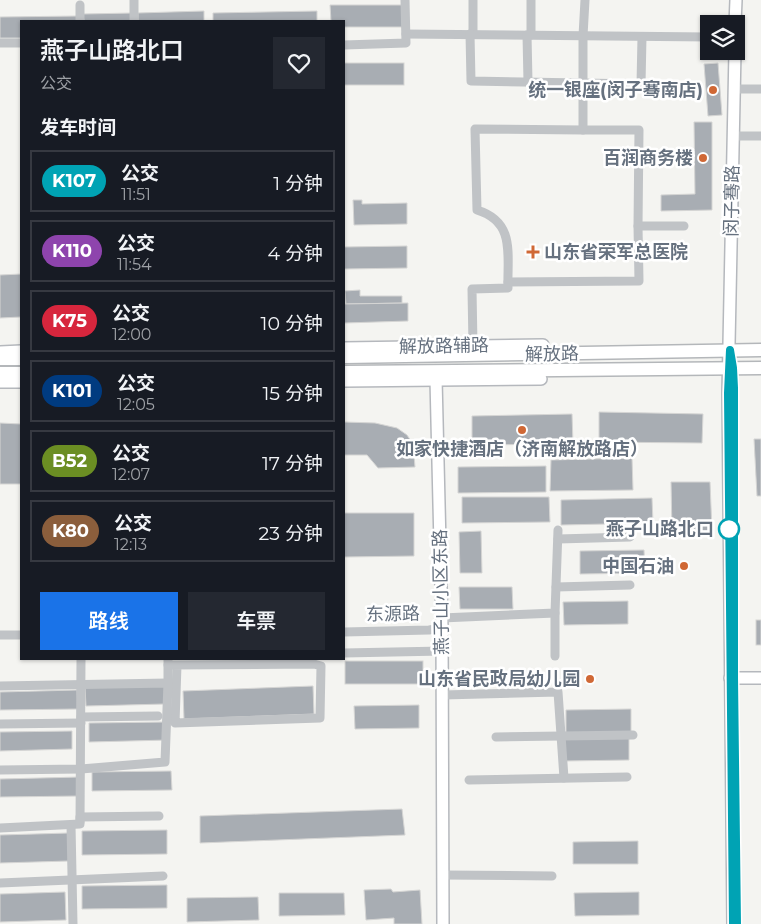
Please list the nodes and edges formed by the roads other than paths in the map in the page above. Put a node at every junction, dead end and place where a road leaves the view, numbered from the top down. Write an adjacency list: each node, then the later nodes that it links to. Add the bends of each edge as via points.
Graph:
1 (134, 0): 10 (street)
2 (405, 0): 11 (street)
3 (473, 0): 12 (street)
4 (531, 0): 13 (street)
5 (585, 0): 14 (street)
6 (736, 0): 8 (street)
7 (80, 5): 9 (street)
8 (735, 15)
9 (80, 20)
10 (134, 20)
11 (406, 34): 12 (street); 19 (street, via 406,43)
12 (472, 34): 13 (street); 21 (street, via 471,81)
13 (529, 35): 14 (street); 21 (street)
14 (583, 36): 15 (street); 22 (street)
15 (642, 37): 16 (street); 22 (street, via 641,84)
16 (700, 37)
17 (0, 43): 18 (street)
18 (20, 43)
19 (345, 45)
20 (735, 60): 23 (street, 闵子骞路)
21 (528, 82): 22 (street)
22 (582, 83): 25 (street)
23 (734, 89): 24 (street); 26 (street, 闵子骞路)
24 (761, 89)
25 (583, 130): 28 (street, via 639,130); 30 (street, via 475,129 477,210 498,222 506,233)
26 (733, 136): 27 (street); 34 (street, 闵子骞路)
27 (761, 136)
28 (638, 226): 29 (street); 30 (street, via 639,281)
29 (684, 226)
30 (508, 282): 32 (street, via 508,288 472,289)
31 (544, 345): 32 (street, 解放路辅路); 38 (main road)
32 (473, 346): 33 (street, 解放路辅路)
33 (345, 348)
34 (730, 350): 35 (main road, 解放路); 38 (main road, 解放路); 42 (street, 闵子骞路)
35 (761, 350)
36 (20, 351): 37 (street)
37 (0, 352)
38 (554, 354): 39 (main road, 解放路)
39 (345, 356)
40 (0, 359): 41 (main road)
41 (20, 359)
42 (731, 368): 43 (main road, 解放路); 44 (main road, 解放路); 66 (street, 闵子骞路)
43 (761, 368)
44 (554, 370): 45 (main road, 解放路); 48 (main road)
45 (345, 372)
46 (0, 373): 47 (main road)
47 (20, 373)
48 (540, 379): 49 (street, 解放路辅路)
49 (436, 380): 50 (street, 解放路辅路); 57 (street, 燕子山小区东路)
50 (345, 381)
51 (0, 382): 52 (street)
52 (20, 382)
53 (630, 538): 55 (street, via 558,534)
54 (630, 585): 55 (street)
55 (556, 587): 56 (street)
56 (555, 613): 57 (street, 东源路); 63 (street)
57 (442, 623): 58 (street, 东源路, via 429,630); 61 (street, 燕子山小区东路)
58 (345, 632)
59 (0, 635): 60 (street)
60 (20, 635)
61 (443, 651): 62 (street); 71 (street, 燕子山小区东路)
62 (345, 652)
63 (555, 656)
64 (82, 660): 68 (street)
65 (171, 663): 65 (street, via 321,666 320,718 176,723); 69 (street)
66 (732, 679): 67 (street); 94 (street); 95 (street)
67 (761, 679)
68 (81, 683): 69 (street); 70 (street); 73 (street)
69 (168, 683): 78 (street, via 166,762)
70 (0, 686)
71 (443, 696): 75 (street, via 558,692); 87 (street, 燕子山小区东路)
72 (158, 716): 73 (street)
73 (81, 720): 74 (street); 78 (street)
74 (0, 724)
75 (561, 735): 76 (street); 77 (street); 81 (street)
76 (633, 735)
77 (496, 738)
78 (81, 769): 79 (street); 84 (street)
79 (0, 770)
80 (626, 777): 81 (street)
81 (564, 778): 82 (street)
82 (469, 780)
83 (159, 816): 84 (street)
84 (80, 817): 85 (street, via 80,824)
85 (71, 825): 86 (street); 90 (street)
86 (0, 828)
87 (443, 875): 89 (street); 93 (street, 燕子山小区东路)
88 (163, 876): 90 (street)
89 (552, 876)
90 (72, 880): 91 (street); 92 (street)
91 (0, 883)
92 (73, 924)
93 (443, 924)
94 (733, 924)
95 (738, 924)

